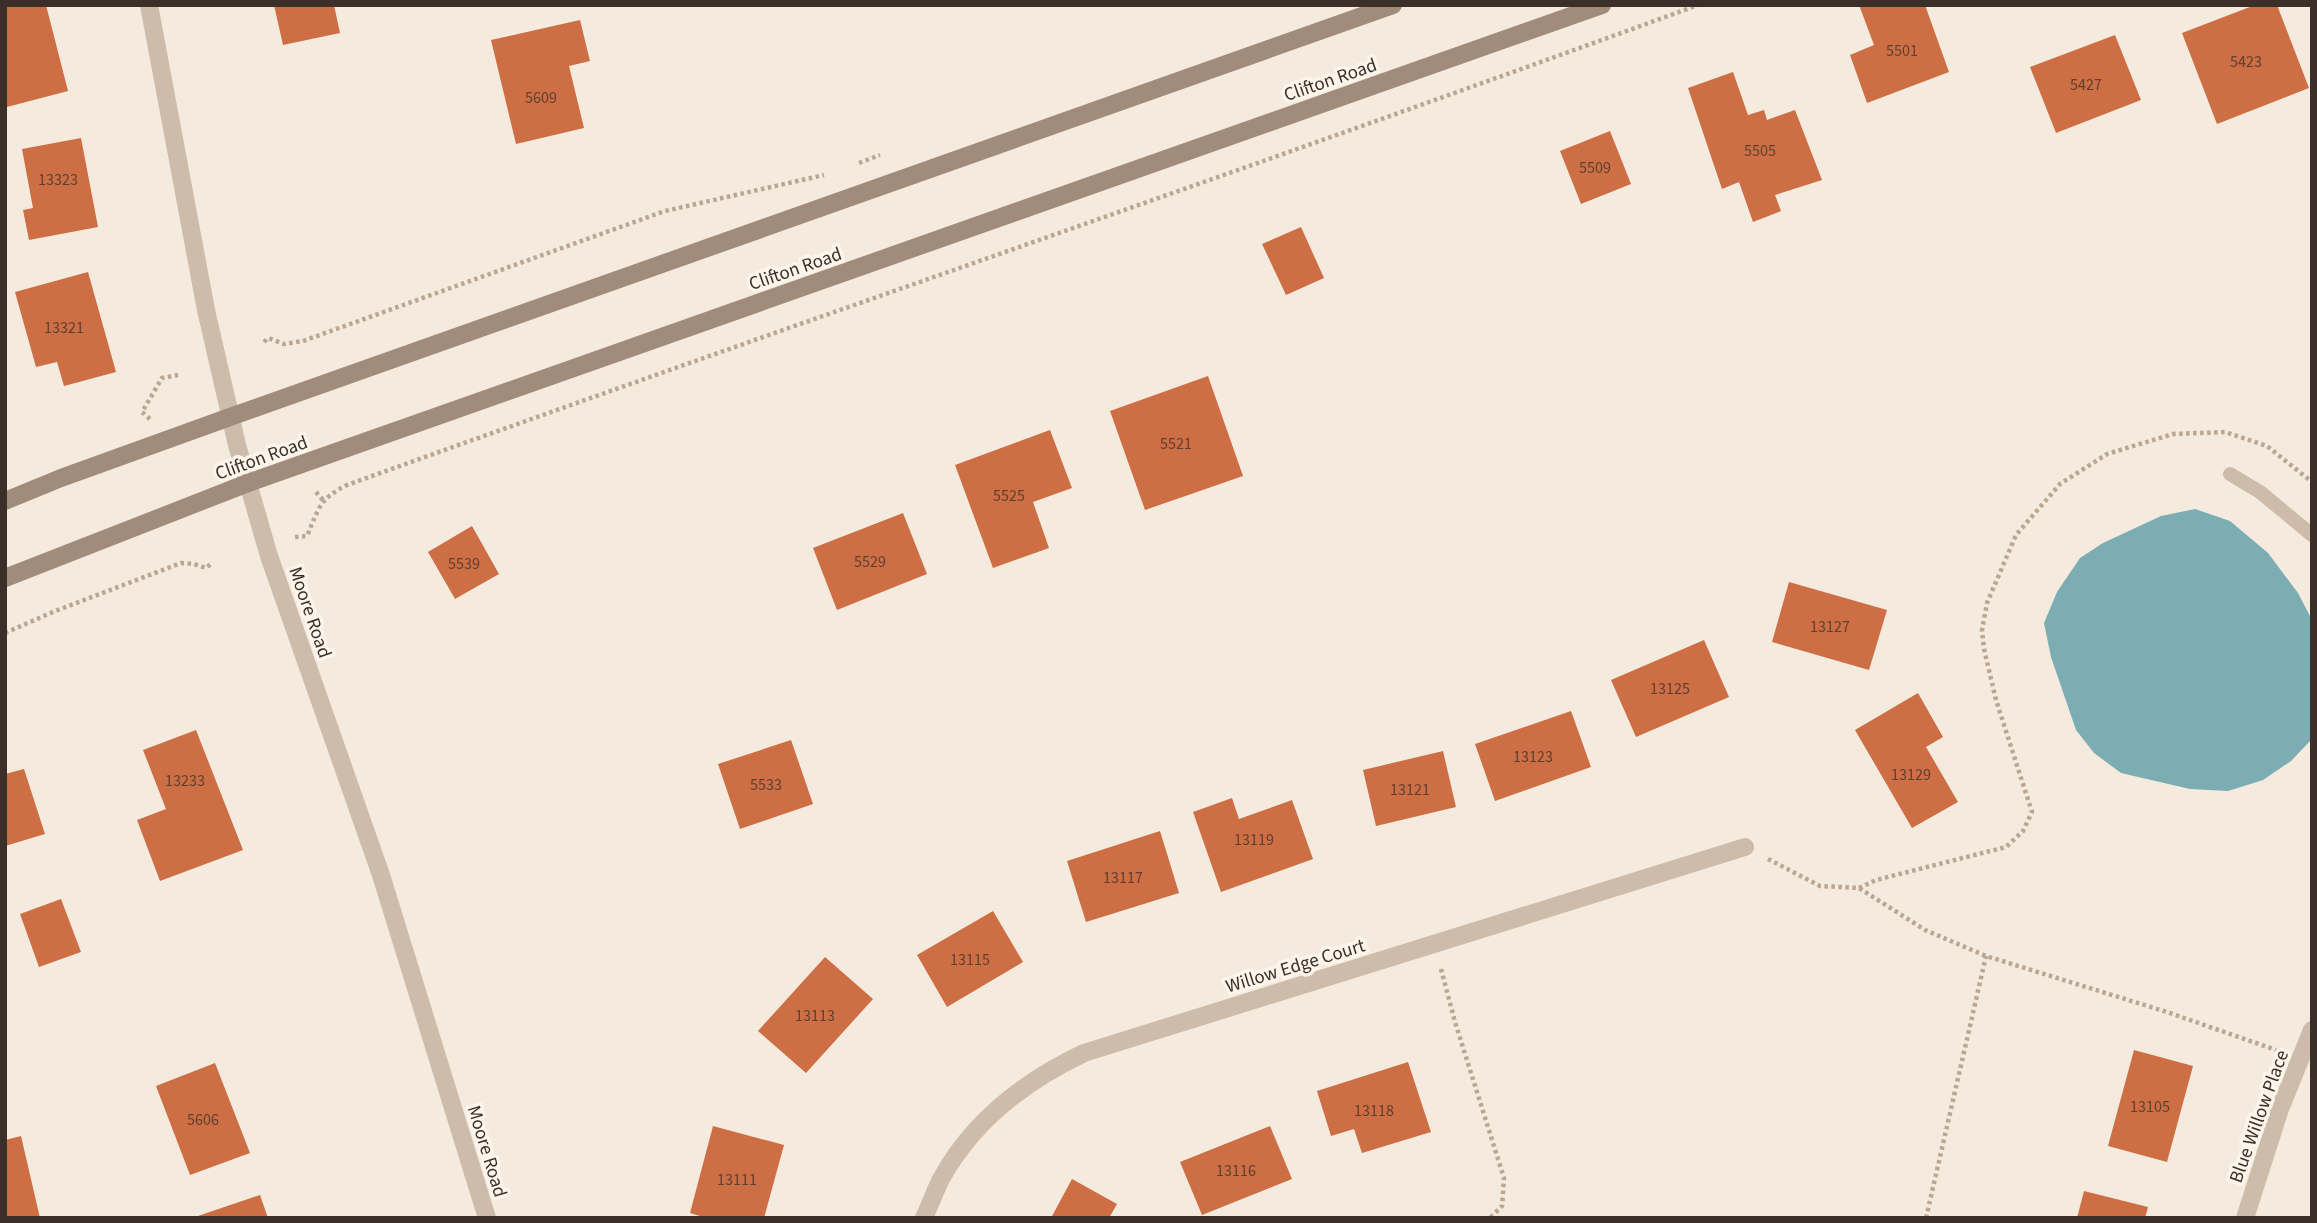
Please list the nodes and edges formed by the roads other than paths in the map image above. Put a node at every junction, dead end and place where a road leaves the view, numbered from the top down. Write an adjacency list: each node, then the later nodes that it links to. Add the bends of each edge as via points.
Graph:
1 (149, 5): 4 (street, Moore Road)
2 (1393, 5): 4 (main road)
3 (1602, 5): 6 (main road, Clifton Road)
4 (230, 417): 6 (street, Moore Road); 7 (main road)
5 (2230, 474): 8 (lane)
6 (248, 483): 9 (main road, Clifton Road); 12 (street, Moore Road, via 269,556 381,875)
7 (5, 502)
8 (2312, 535)
9 (5, 578)
10 (1745, 847): 13 (street, Willow Edge Court, via 1084,1053 1022,1087 1002,1104 971,1136 942,1178)
11 (2312, 1030): 14 (street, Blue Willow Place, via 2280,1109)
12 (487, 1218)
13 (924, 1218)
14 (2245, 1218)

